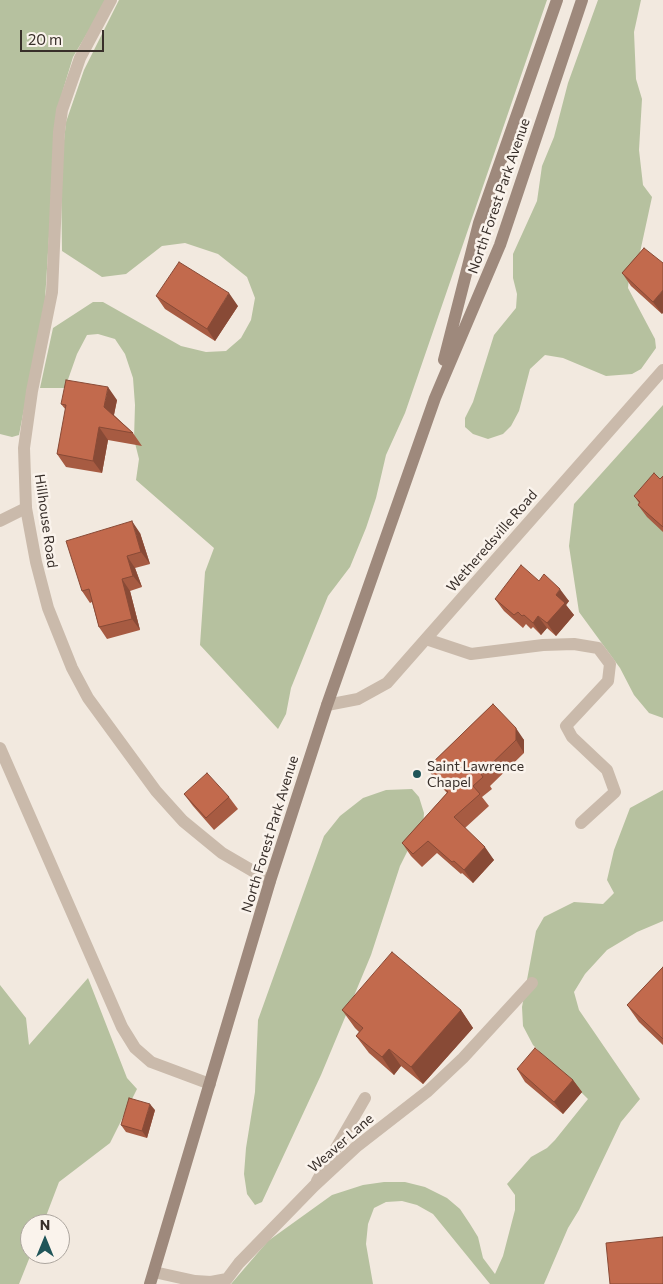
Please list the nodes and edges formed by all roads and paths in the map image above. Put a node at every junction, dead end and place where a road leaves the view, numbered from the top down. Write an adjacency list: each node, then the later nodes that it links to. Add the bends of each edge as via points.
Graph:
1 (111, 0): 6 (street, Hillhouse Road, via 80,58 62,110 52,292 24,448)
2 (557, 0): 5 (main road, North Forest Park Avenue, via 479,223)
3 (582, 0): 5 (main road, North Forest Park Avenue, via 500,245)
4 (663, 370): 8 (street, Wetheredsville Road)
5 (434, 398): 9 (main road, North Forest Park Avenue)
6 (26, 508): 7 (street); 12 (street, Hillhouse Road, via 48,608 88,698 182,821 222,852)
7 (0, 521)
8 (426, 639): 9 (street, Wetheredsville Road, via 387,683 358,699); 11 (street, via 471,654 542,645 574,644 598,648 610,664 608,681 566,726 572,737 607,770 615,792)
9 (327, 705): 12 (main road, North Forest Park Avenue)
10 (0, 748): 14 (street, via 122,1027 135,1048 151,1062)
11 (581, 823)
12 (270, 881): 14 (main road, North Forest Park Avenue)
13 (532, 983): 16 (street, Weaver Lane, via 428,1091)
14 (210, 1084): 17 (main road, North Forest Park Avenue)
15 (365, 1098): 16 (street)
16 (314, 1186): 17 (street, Weaver Lane, via 227,1279 211,1282)
17 (152, 1278)

